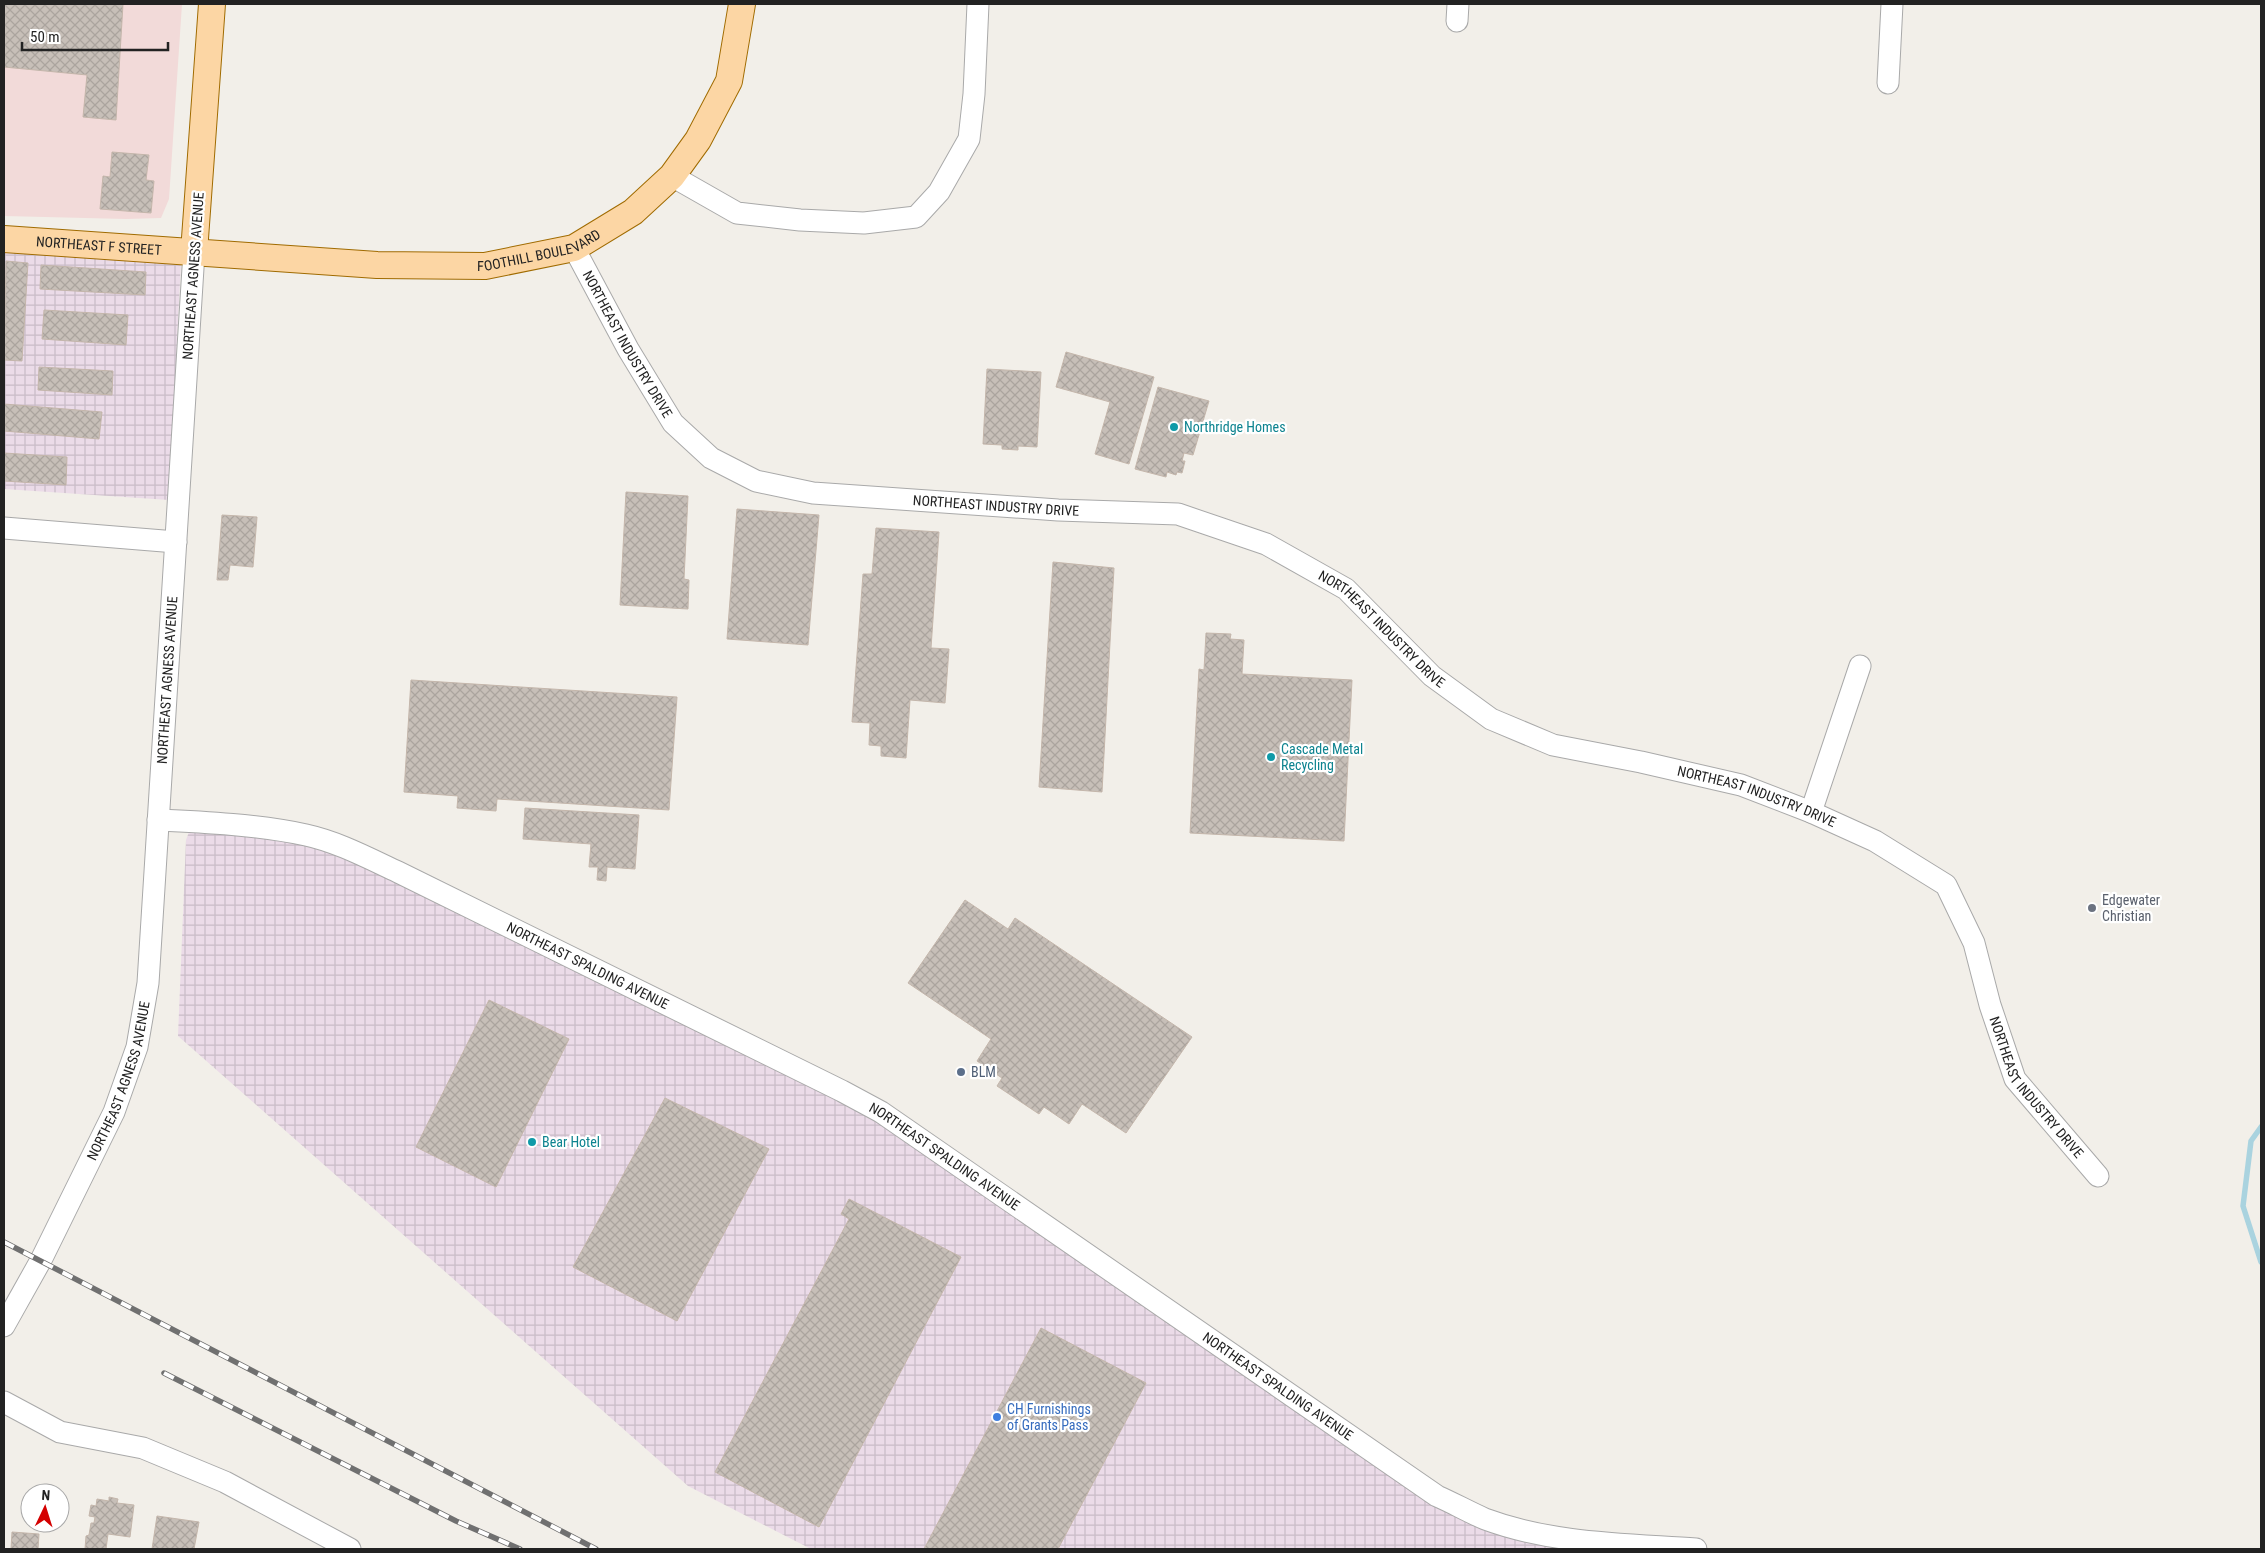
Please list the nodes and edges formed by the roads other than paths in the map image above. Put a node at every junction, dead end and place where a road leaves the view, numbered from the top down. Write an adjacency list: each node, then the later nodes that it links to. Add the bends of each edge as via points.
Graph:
1 (212, 4): 9 (main road, NORTHEAST AGNESS AVENUE)
2 (742, 4): 6 (main road, FOOTHILL BOULEVARD, via 729,81 698,140)
3 (978, 4): 6 (street, via 969,139 939,192 916,217 864,223 737,213)
4 (1892, 4): 5 (street)
5 (1888, 83)
6 (672, 176): 8 (main road, FOOTHILL BOULEVARD, via 632,212)
7 (4, 239): 9 (main road, NORTHEAST F STREET)
8 (574, 248): 9 (main road, FOOTHILL BOULEVARD, via 485,266 377,266); 13 (street, NORTHEAST INDUSTRY DRIVE, via 628,349 674,423 711,458 756,481 813,492 1058,510 1178,514 1266,544 1346,589 1432,676 1491,719 1553,745 1741,785)
9 (194, 252): 11 (street, NORTHEAST AGNESS AVENUE)
10 (4, 528): 11 (street)
11 (176, 542): 14 (street, NORTHEAST AGNESS AVENUE)
12 (1860, 666): 13 (street)
13 (1811, 812): 15 (street, NORTHEAST INDUSTRY DRIVE, via 1875,841 1946,885 1974,943 1990,1005 2015,1079)
14 (158, 820): 16 (street, NORTHEAST AGNESS AVENUE, via 148,983 137,1047 114,1112); 18 (street, NORTHEAST SPALDING AVENUE, via 276,830 336,844 842,1091 881,1112 1437,1496 1485,1519)
15 (2098, 1176)
16 (4, 1326)
17 (4, 1402): 19 (street, via 60,1432 143,1448 225,1482)
18 (1583, 1545): 20 (street, NORTHEAST SPALDING AVENUE)
19 (350, 1549)
20 (1696, 1549)

